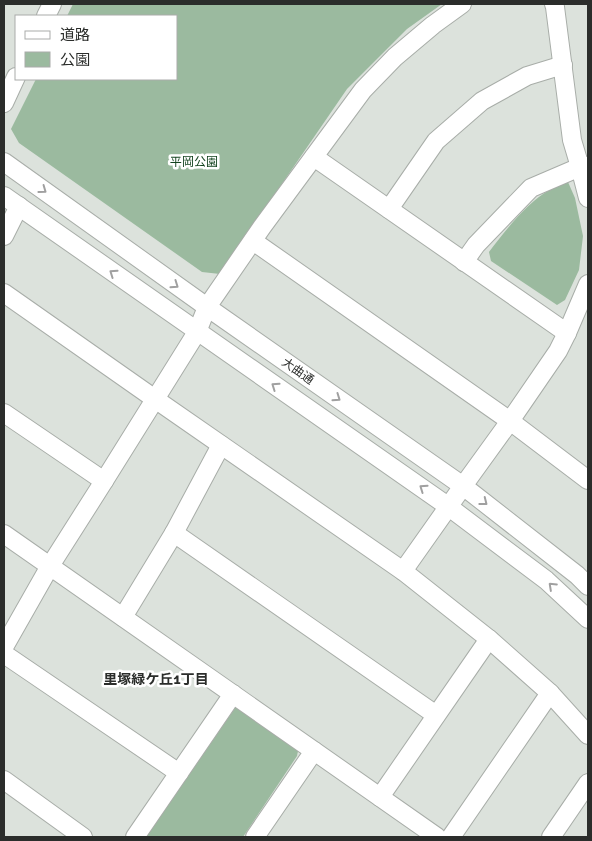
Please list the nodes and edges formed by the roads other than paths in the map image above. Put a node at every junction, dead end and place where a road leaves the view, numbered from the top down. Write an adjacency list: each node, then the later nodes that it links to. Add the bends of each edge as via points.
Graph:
1 (462, 4): 6 (street, via 388,64 363,90)
2 (554, 4): 3 (street)
3 (563, 65): 8 (street, via 572,140); 12 (street, via 527,76 482,101 436,141)
4 (15, 79): 5 (street)
5 (4, 103)
6 (314, 156): 12 (street); 14 (street)
7 (4, 162): 18 (street, 大曲通, one-way to 18)
8 (584, 166): 10 (street); 15 (street, via 531,188 476,245)
9 (4, 196): 11 (street, 大曲通)
10 (588, 198)
11 (19, 206): 13 (street); 19 (street, 大曲通, one-way to 11)
12 (389, 209): 15 (street)
13 (4, 236)
14 (253, 241): 18 (street); 23 (street)
15 (464, 262): 20 (street)
16 (588, 284): 20 (street)
17 (4, 293): 21 (street)
18 (207, 307): 19 (street); 27 (street, 大曲通, one-way to 27)
19 (197, 332): 21 (street); 28 (street, 大曲通, one-way to 19)
20 (567, 333): 23 (street)
21 (155, 399): 24 (street); 26 (street)
22 (4, 413): 26 (street)
23 (510, 421): 25 (street); 27 (street)
24 (221, 445): 29 (street); 32 (street)
25 (587, 476)
26 (104, 481): 31 (street)
27 (463, 486): 28 (street); 33 (street, 大曲通, one-way to 33)
28 (449, 507): 32 (street); 35 (street, 大曲通, one-way to 28, via 546,580)
29 (174, 533): 34 (street); 41 (street)
30 (4, 534): 31 (street)
31 (50, 566): 34 (street); 37 (street)
32 (404, 571): 36 (street)
33 (588, 586)
34 (122, 617): 39 (street)
35 (588, 620)
36 (490, 639): 40 (street); 41 (street)
37 (4, 647)
38 (4, 654): 44 (street)
39 (233, 694): 43 (street); 44 (street)
40 (550, 694): 42 (street); 52 (street)
41 (436, 715): 47 (street)
42 (588, 735)
43 (314, 751): 47 (street); 48 (street)
44 (179, 773): 50 (street)
45 (4, 780): 49 (street)
46 (588, 783): 53 (street)
47 (380, 797): 51 (street)
48 (260, 835)
49 (83, 837)
50 (135, 837)
51 (437, 837)
52 (452, 837)
53 (550, 837)

